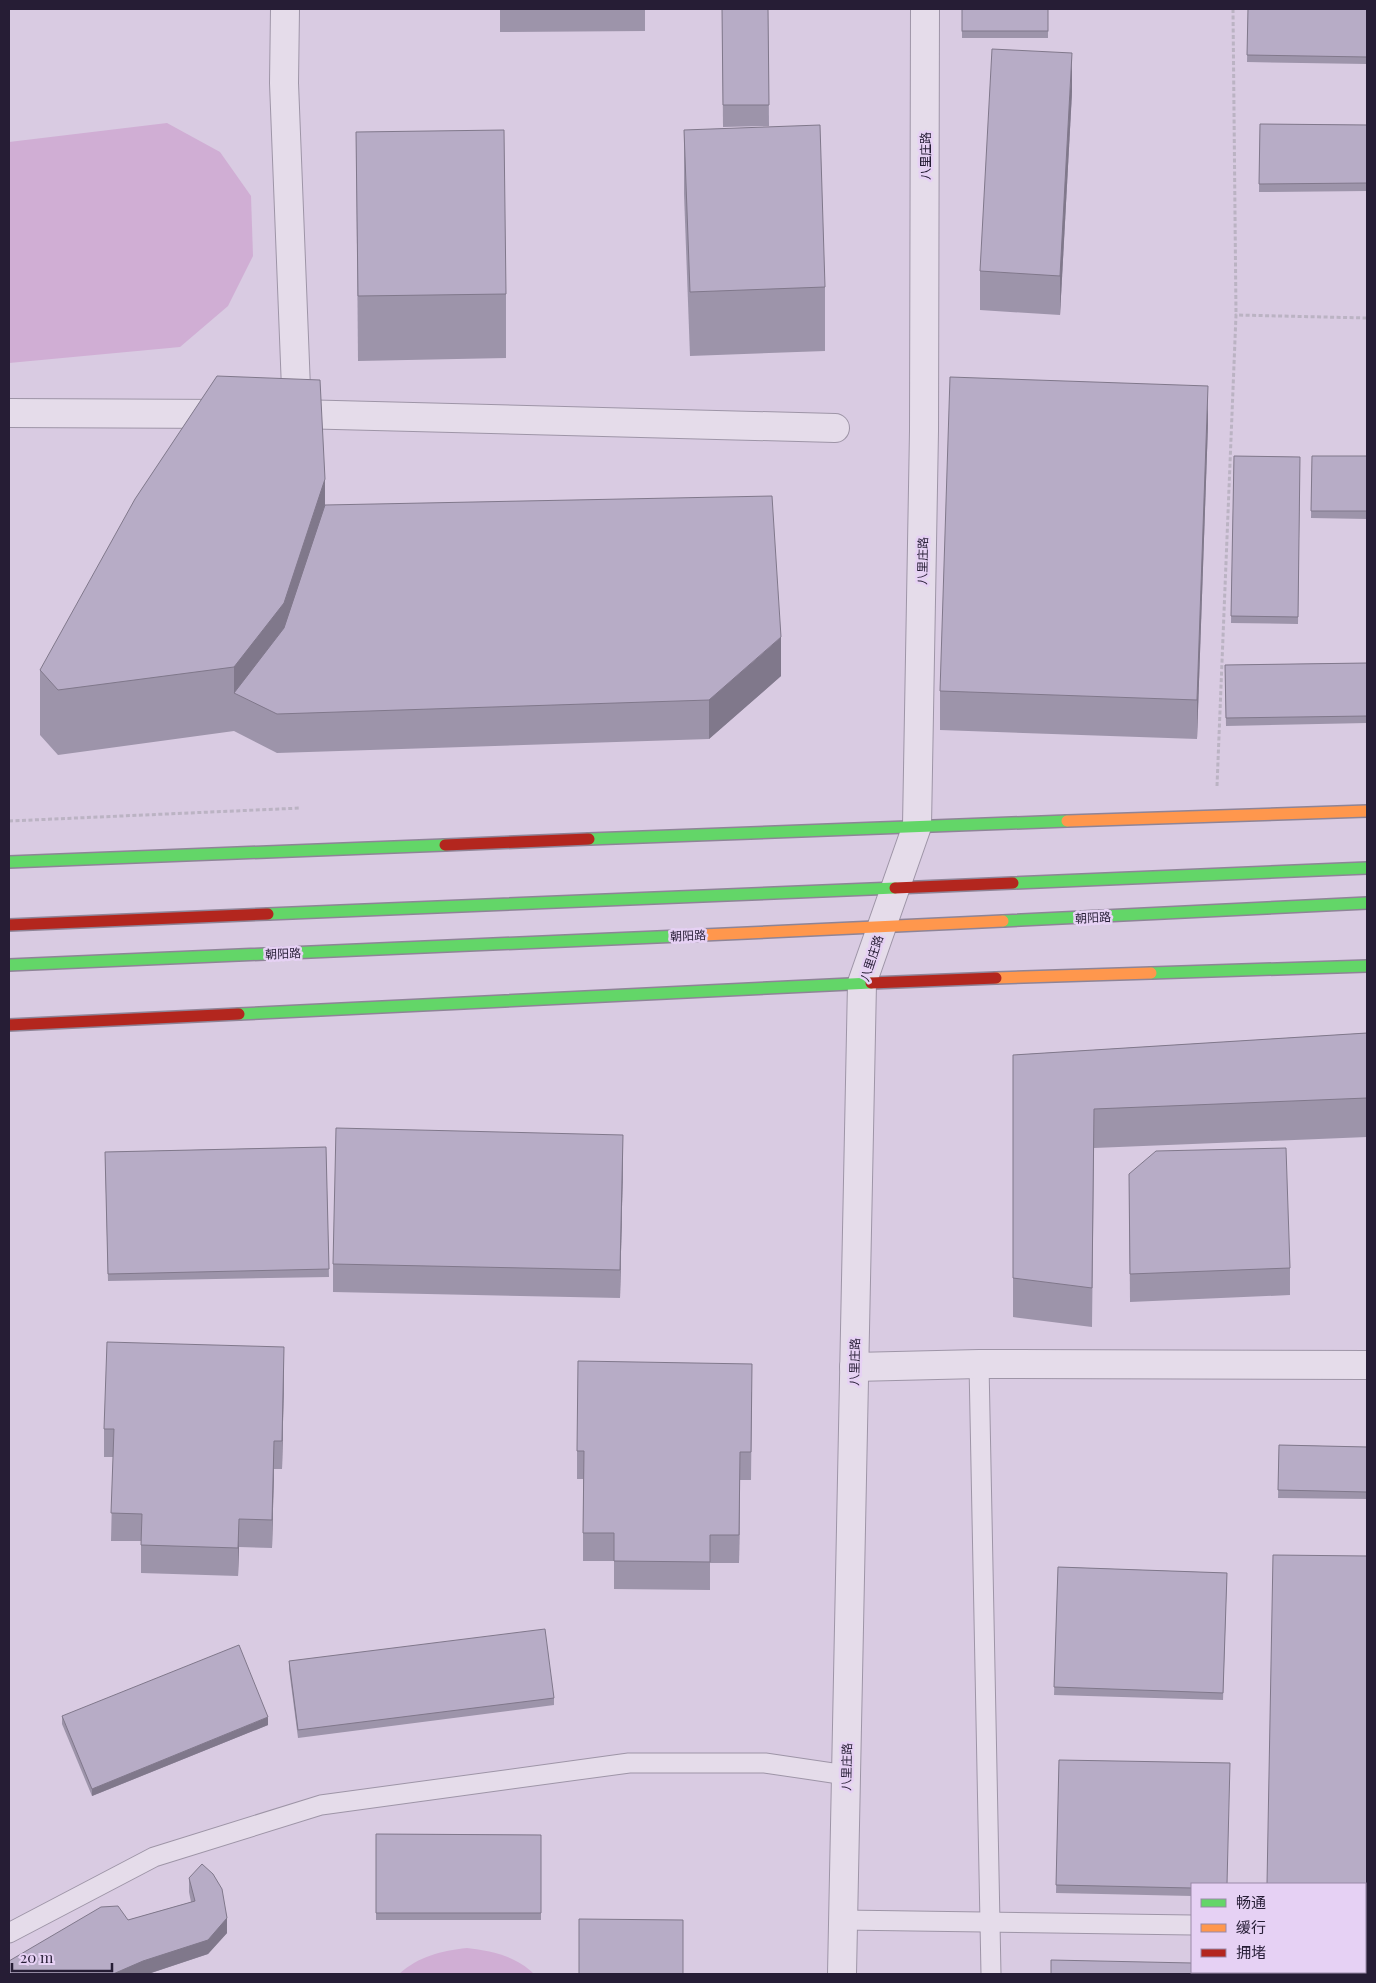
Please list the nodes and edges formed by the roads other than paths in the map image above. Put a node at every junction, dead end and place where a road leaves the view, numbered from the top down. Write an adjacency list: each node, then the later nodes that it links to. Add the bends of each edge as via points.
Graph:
1 (285, 9): 4 (street, via 284,83)
2 (926, 9): 7 (street, 八里庄路, via 924,430)
3 (9, 413): 4 (street)
4 (297, 414): 5 (street)
5 (835, 428)
6 (1367, 811): 7 (main road)
7 (917, 826): 8 (main road); 10 (street, 八里庄路)
8 (9, 862)
9 (1367, 868): 10 (main road)
10 (896, 887): 12 (main road); 13 (street, 八里庄路)
11 (1367, 903): 13 (main road, 朝阳路)
12 (9, 925)
13 (882, 927): 14 (main road, 朝阳路); 16 (street, 八里庄路)
14 (9, 965)
15 (1367, 966): 16 (main road)
16 (862, 983): 17 (main road); 20 (street, 八里庄路)
17 (9, 1025)
18 (979, 1364): 19 (street); 20 (street); 23 (lane)
19 (1367, 1366)
20 (854, 1367): 21 (street, 八里庄路)
21 (846, 1775): 22 (street, 八里庄路); 25 (lane, via 765,1762 629,1762 320,1805 154,1857)
22 (843, 1920): 23 (lane); 26 (street, 八里庄路)
23 (992, 1922): 24 (lane); 27 (lane)
24 (1191, 1925)
25 (9, 1933)
26 (842, 1974)
27 (991, 1974)

